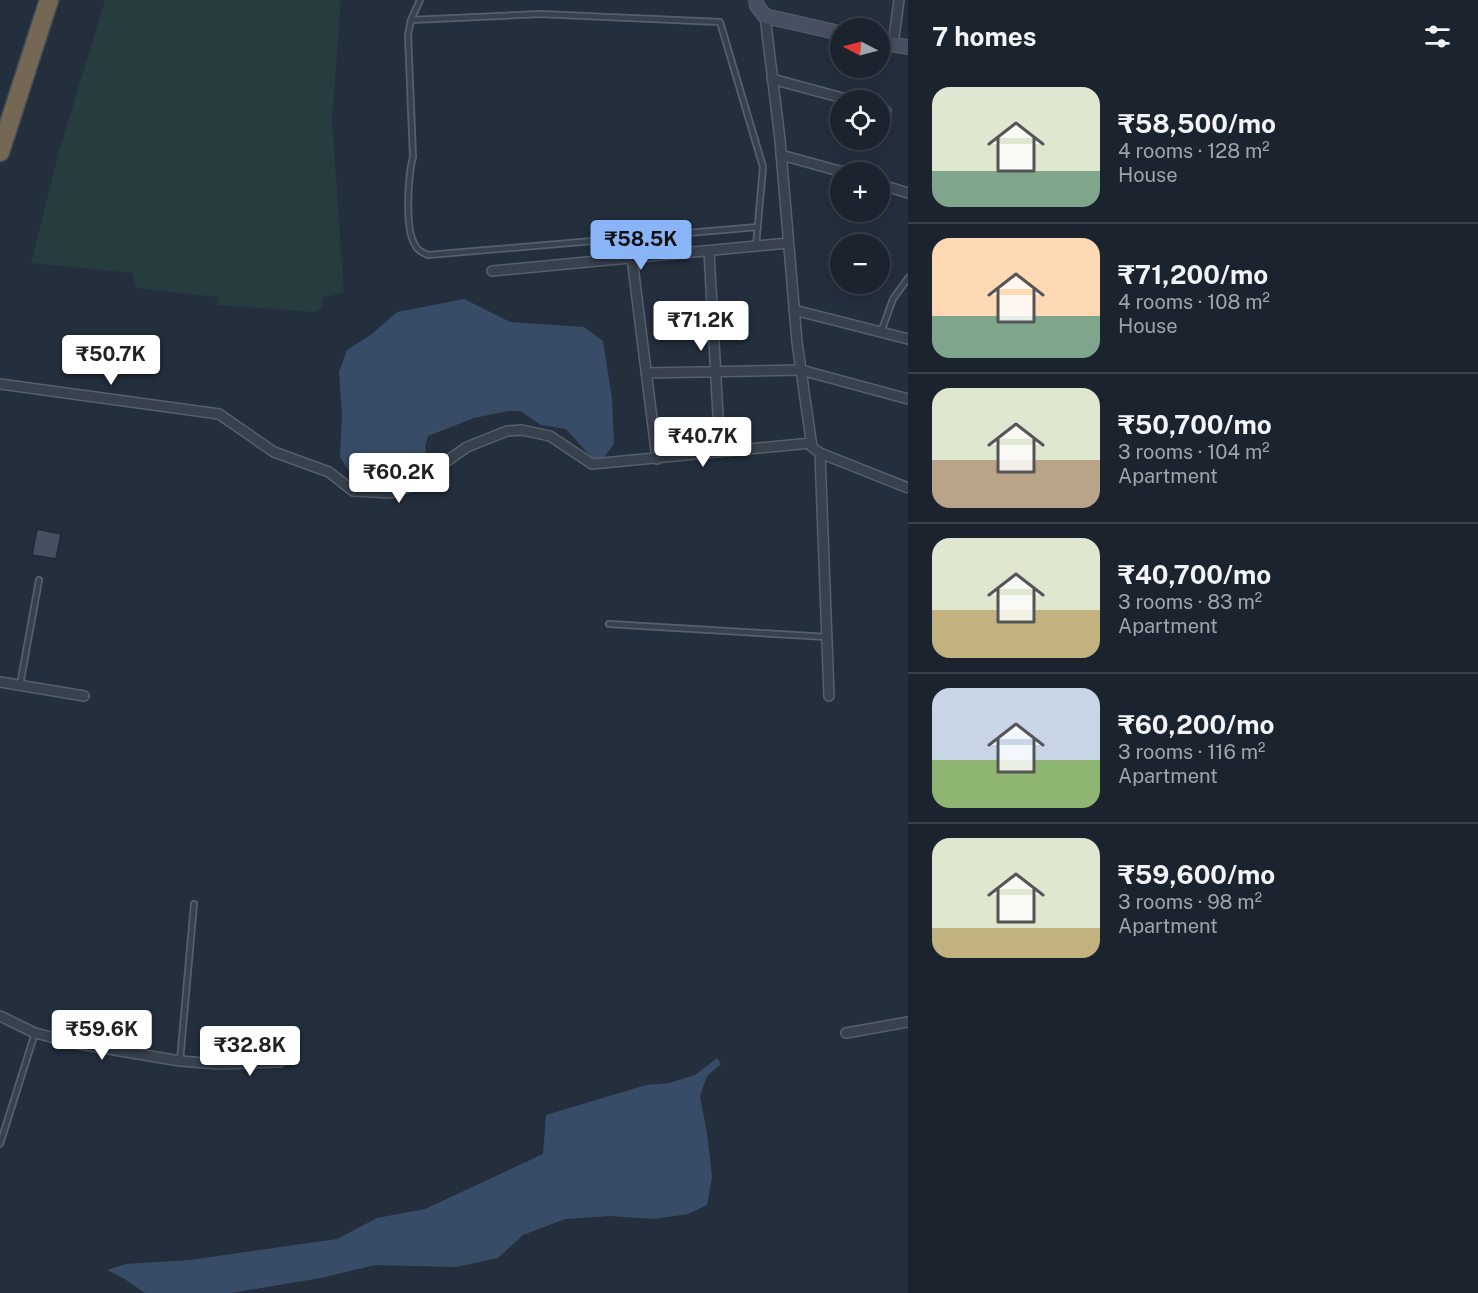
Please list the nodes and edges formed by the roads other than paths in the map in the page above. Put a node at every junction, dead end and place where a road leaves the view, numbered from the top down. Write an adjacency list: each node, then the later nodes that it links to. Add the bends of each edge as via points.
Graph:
1 (49, 0): 13 (highway)
2 (420, 0): 6 (lane)
3 (756, 0): 5 (street)
4 (899, 0): 7 (street)
5 (765, 16): 8 (street); 11 (street)
6 (411, 20): 18 (lane, via 540,14 720,22 763,167); 18 (lane, via 408,35 413,157 409,214 412,242 419,251 428,255)
7 (890, 30)
8 (830, 31)
9 (890, 44): 10 (street)
10 (908, 47)
11 (772, 79): 12 (street); 14 (street)
12 (830, 95)
13 (0, 152)
14 (781, 155): 15 (street); 19 (street)
15 (830, 168)
16 (890, 187): 17 (street)
17 (908, 193)
18 (758, 227): 20 (lane)
19 (788, 243): 20 (street); 25 (street)
20 (756, 246): 21 (street)
21 (709, 251): 22 (street); 29 (street)
22 (632, 258): 23 (street); 30 (street)
23 (492, 271)
24 (908, 278): 26 (lane, via 893,299)
25 (794, 310): 26 (street); 28 (street)
26 (881, 332): 27 (street)
27 (908, 339)
28 (801, 370): 29 (street); 32 (street); 33 (street)
29 (716, 372): 30 (street); 34 (street)
30 (646, 374): 36 (street)
31 (0, 384): 36 (street, via 219,414 274,452 329,472 353,491 391,493 411,486 467,447 507,431 550,436 592,464)
32 (908, 399)
33 (811, 443): 34 (street); 35 (street)
34 (720, 452): 36 (street)
35 (820, 453): 37 (street); 40 (street)
36 (657, 459)
37 (908, 488)
38 (39, 580): 42 (lane)
39 (609, 624): 40 (lane)
40 (827, 637): 44 (street)
41 (0, 682): 42 (street)
42 (20, 685): 43 (street)
43 (84, 696)
44 (829, 696)
45 (194, 904): 50 (lane)
46 (0, 1016): 48 (street)
47 (908, 1022): 49 (street)
48 (34, 1033): 50 (street); 52 (lane)
49 (846, 1033)
50 (180, 1061): 51 (street)
51 (280, 1062)
52 (0, 1144)

